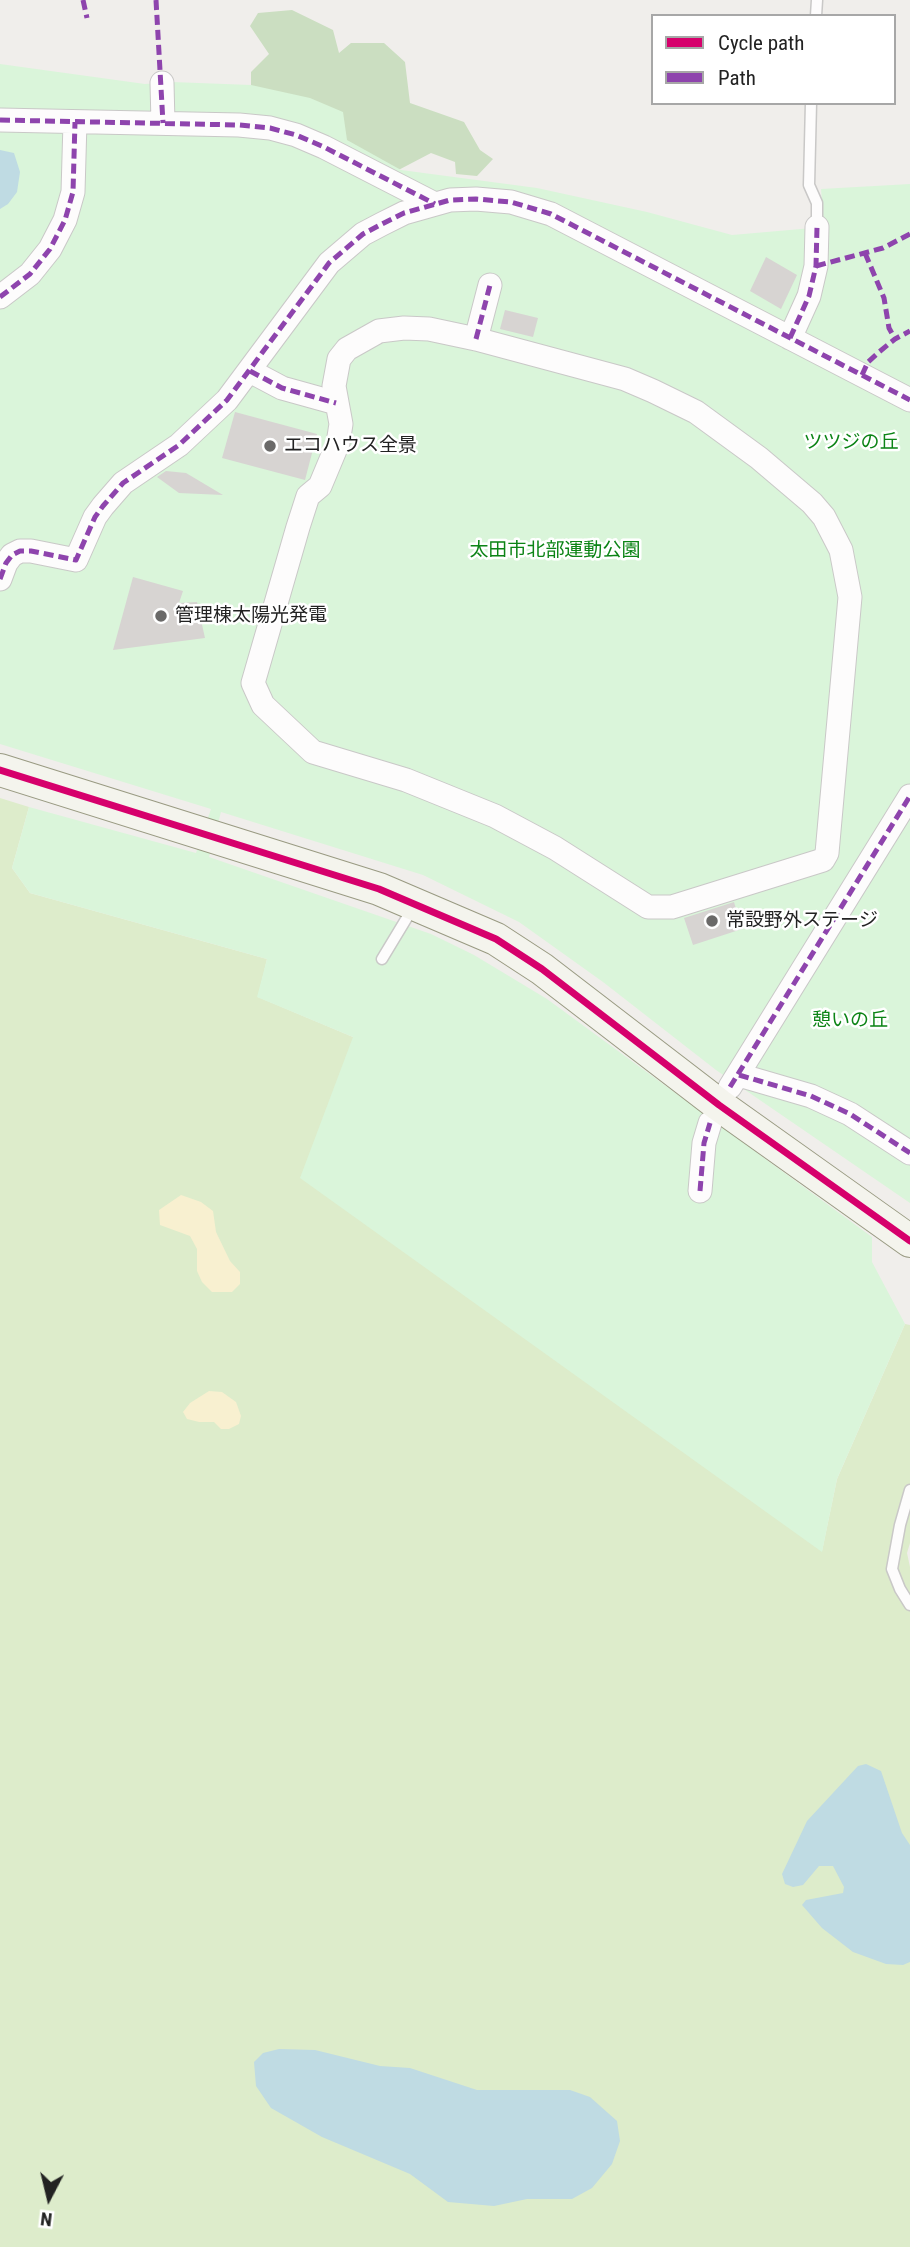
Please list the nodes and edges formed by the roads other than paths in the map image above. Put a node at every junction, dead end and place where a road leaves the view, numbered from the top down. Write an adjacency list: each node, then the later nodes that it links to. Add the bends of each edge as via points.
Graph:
1 (162, 83): 5 (street)
2 (811, 105): 7 (lane, via 809,185 817,203)
3 (0, 120): 4 (street)
4 (75, 122): 5 (street); 9 (street, via 73,192 65,220 30,274)
5 (163, 124): 6 (street, via 249,126 296,135)
6 (435, 204): 10 (street, via 499,201 551,214); 12 (street, via 404,213 349,244 329,263)
7 (817, 227): 10 (street, via 816,267 809,296)
8 (490, 285): 11 (street)
9 (0, 297)
10 (790, 338): 13 (street)
11 (476, 339): 14 (street, via 429,329 379,331 347,349 339,359 334,386); 14 (street, via 625,379 696,412 759,458 824,517 841,550 850,597 823,860 671,908 648,907 495,816 305,747 263,705 253,683 308,496 320,486 338,443)
12 (250, 371): 14 (street, via 282,388); 15 (street, via 179,445 123,483 95,517 76,560 20,551 12,555)
13 (910, 400)
14 (337, 403)
15 (0, 579)
16 (0, 770): 18 (street)
17 (910, 796): 21 (street, via 734,1081 811,1096 850,1114)
18 (416, 903): 19 (lane); 23 (street, via 496,939 542,969 719,1105)
19 (382, 959)
20 (710, 1123): 22 (street)
21 (910, 1153)
22 (700, 1191)
23 (910, 1241)
24 (910, 1490): 25 (lane, via 892,1569)
25 (910, 1605)

